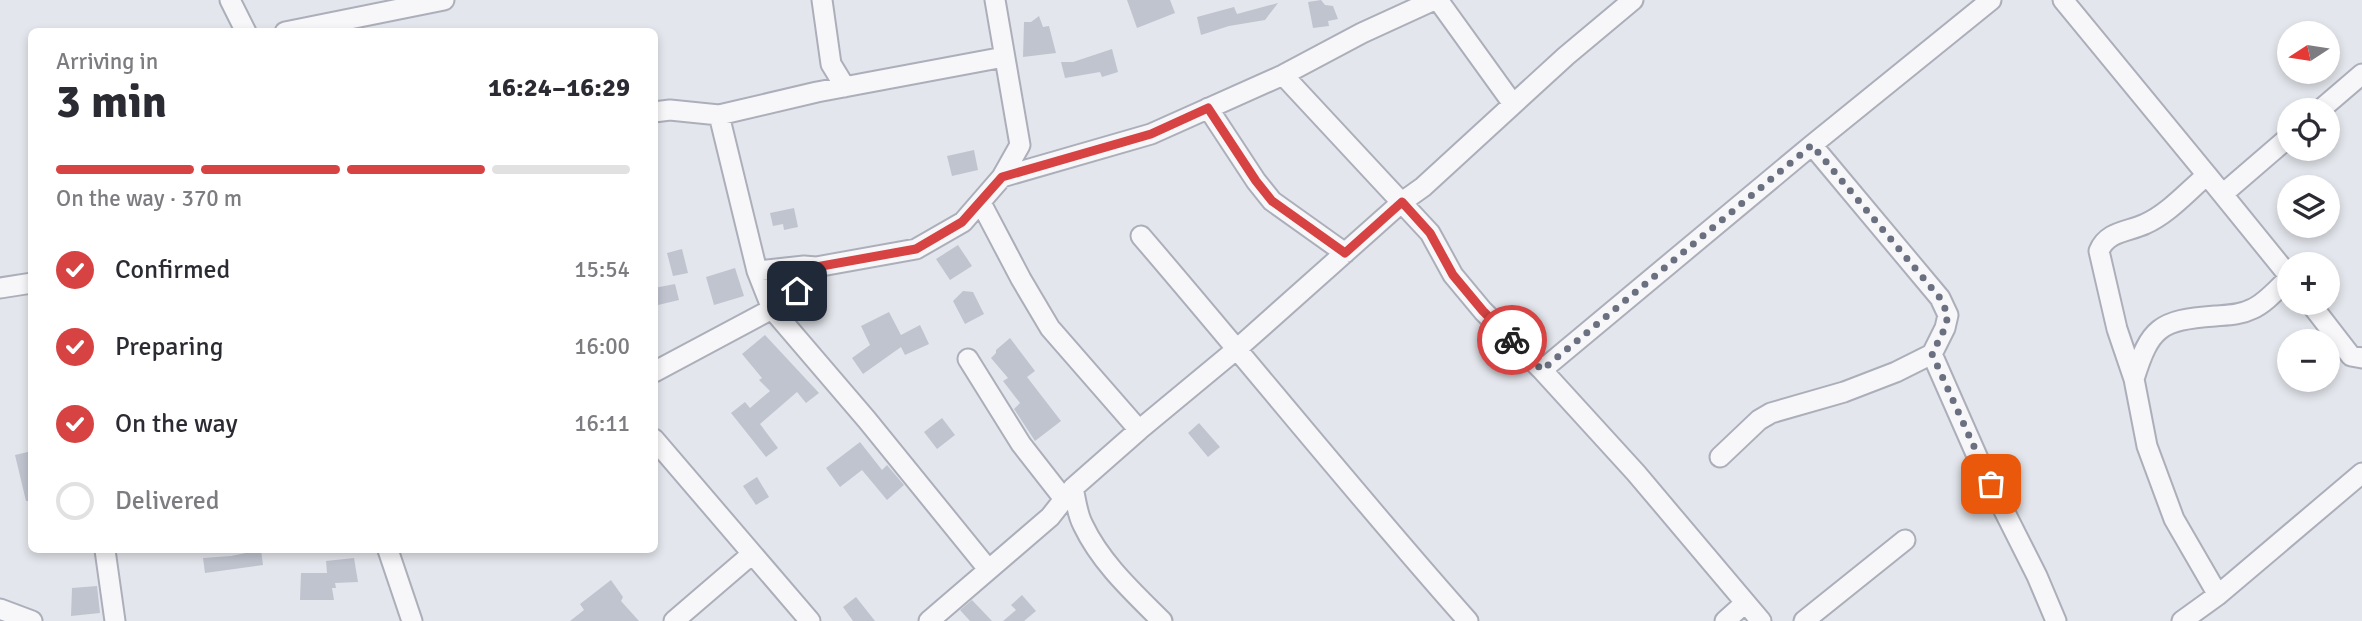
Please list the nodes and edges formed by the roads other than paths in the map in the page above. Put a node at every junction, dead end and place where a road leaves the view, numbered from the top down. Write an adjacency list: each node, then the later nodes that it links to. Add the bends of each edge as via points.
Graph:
1 (230, 0): 9 (street)
2 (444, 0): 10 (street)
3 (822, 0): 12 (street)
4 (995, 0): 11 (street)
5 (1436, 0): 14 (street); 18 (street)
6 (1633, 0): 18 (street)
7 (1991, 0): 23 (street)
8 (2063, 0): 26 (street)
9 (244, 28)
10 (305, 28)
11 (1004, 57): 15 (street); 22 (street)
12 (831, 64): 15 (street); 16 (street)
13 (2362, 74): 17 (street)
14 (1283, 75): 19 (street); 29 (street)
15 (845, 87): 16 (street)
16 (817, 92): 21 (street)
17 (2334, 98)
18 (1513, 104): 29 (street)
19 (1208, 108): 25 (street, via 1151,134); 32 (street, via 1272,201)
20 (658, 111): 21 (street)
21 (719, 115): 35 (street)
22 (1020, 145): 25 (street); 27 (street)
23 (1812, 145): 42 (street, via 1940,298 1948,315); 46 (street)
24 (2277, 147): 28 (street)
25 (1046, 163): 27 (street)
26 (2207, 175): 28 (street); 47 (street, via 2147,223 2102,242 2099,251 2117,329)
27 (1002, 177): 30 (street)
28 (2224, 193): 33 (street)
29 (1402, 202): 32 (street); 46 (street, via 1430,233 1453,275 1483,311)
30 (981, 203): 34 (street, via 962,222 916,249); 48 (street, via 1050,328)
31 (1141, 236): 41 (street)
32 (1345, 253): 41 (street)
33 (2277, 261)
34 (816, 267): 35 (street); 39 (street, via 803,285)
35 (757, 271): 39 (street)
36 (28, 284): 37 (street)
37 (0, 288)
38 (2277, 288): 47 (street, via 2255,308 2238,314 2168,324 2154,333 2144,348)
39 (772, 309): 45 (street); 59 (street)
40 (2319, 315): 43 (street, via 2351,356)
41 (1238, 348): 48 (street); 70 (street)
42 (1932, 354): 50 (street, via 1844,392 1771,414); 74 (street)
43 (2362, 358)
44 (968, 359): 52 (street, via 1021,444)
45 (658, 370)
46 (1542, 370): 61 (street)
47 (2134, 379): 60 (street, via 2160,484 2174,519)
48 (1139, 430): 52 (street)
49 (658, 444): 58 (street)
50 (1720, 457)
51 (2362, 473): 60 (street)
52 (1069, 494): 53 (street); 54 (street)
53 (1050, 517): 54 (street); 59 (street)
54 (1082, 523): 69 (street, via 1126,587)
55 (1905, 540): 73 (street)
56 (105, 553): 64 (street)
57 (389, 553): 65 (street)
58 (752, 554): 66 (street); 67 (street)
59 (988, 569): 68 (street)
60 (2218, 595): 75 (street)
61 (1745, 603): 71 (street); 72 (street)
62 (0, 609): 63 (street)
63 (32, 621)
64 (115, 621)
65 (412, 621)
66 (674, 621)
67 (810, 621)
68 (929, 621)
69 (1163, 621)
70 (1468, 621)
71 (1725, 621)
72 (1761, 621)
73 (1804, 621)
74 (2056, 621)
75 (2182, 621)

